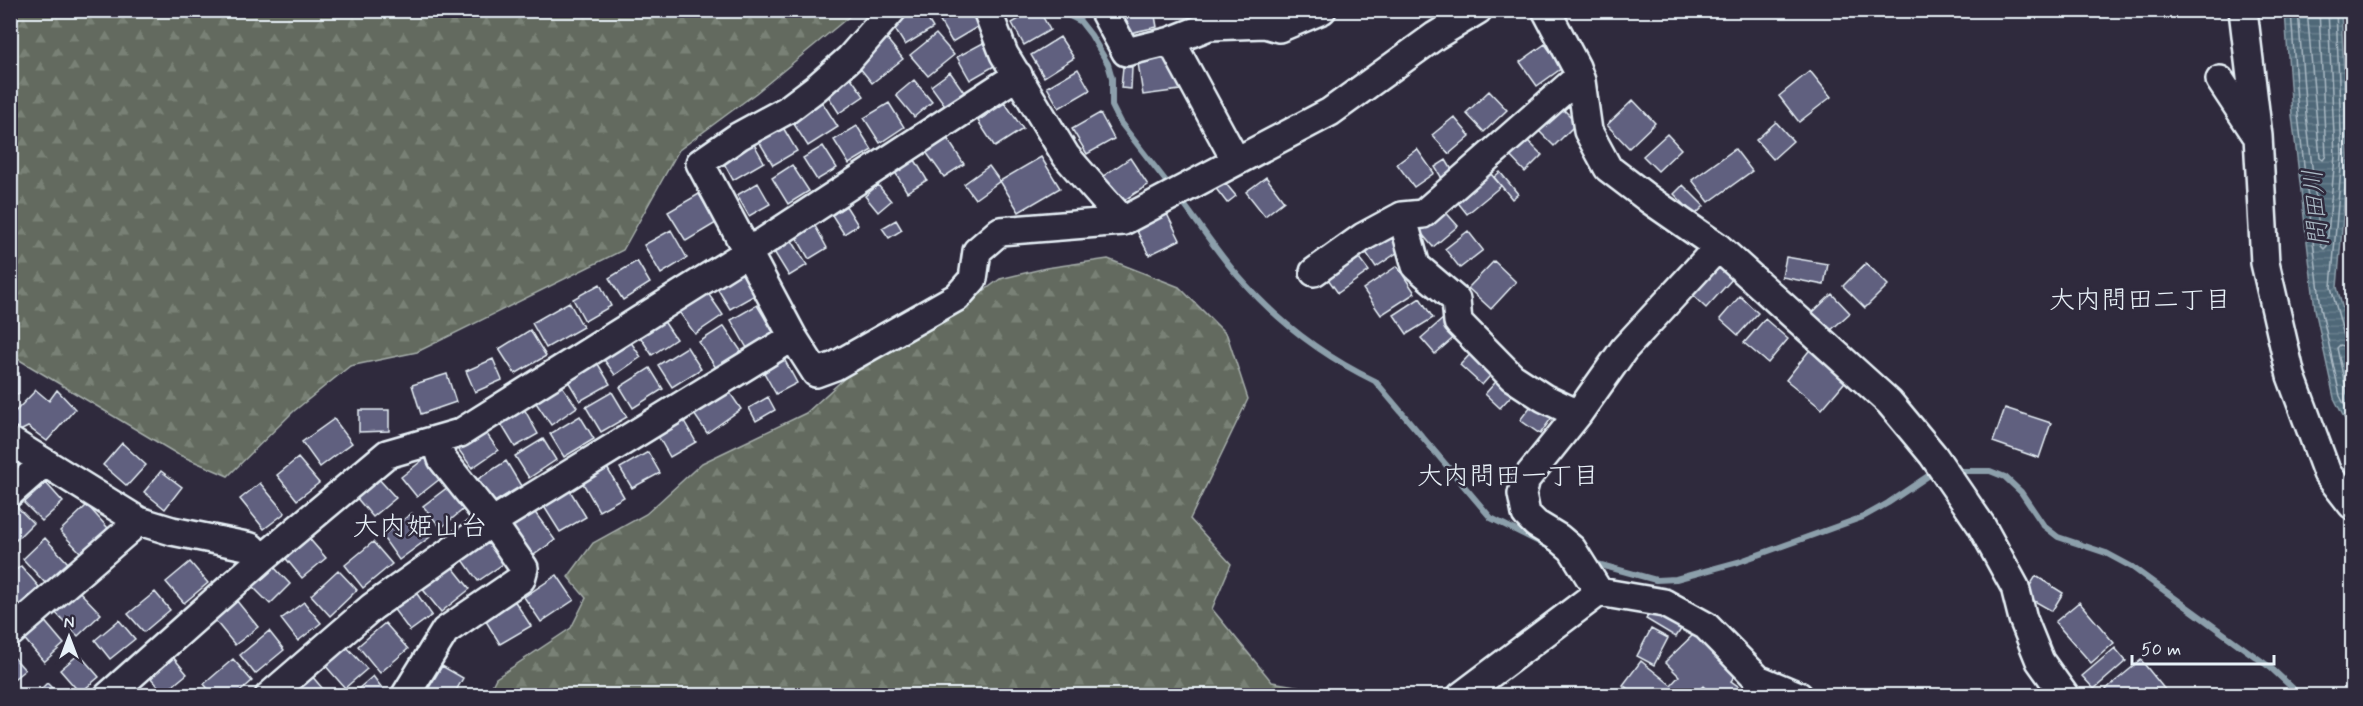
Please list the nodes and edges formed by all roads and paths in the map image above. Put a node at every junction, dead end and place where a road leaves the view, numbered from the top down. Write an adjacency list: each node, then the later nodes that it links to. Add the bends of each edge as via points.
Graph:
1 (892, 10): 18 (street, via 850,58 816,88 700,163)
2 (987, 10): 10 (street, via 1004,54)
3 (1103, 10): 9 (street, via 1126,52)
4 (1322, 10): 8 (street, via 1279,28)
5 (1478, 10): 14 (street, via 1330,112)
6 (1546, 10): 12 (street)
7 (2243, 10): 13 (street)
8 (1208, 18): 9 (street)
9 (1171, 41): 14 (street)
10 (1018, 75): 16 (street, via 1066,156); 18 (street)
11 (2220, 80): 13 (street)
12 (1581, 81): 15 (street, via 1573,82 1423,214); 17 (street, via 1588,131 1608,168)
13 (2258, 136): 26 (street, via 2265,264 2291,376 2327,473)
14 (1236, 161): 16 (street)
15 (1402, 216): 19 (street); 21 (street, via 1416,266 1456,300 1458,322 1512,377)
16 (1123, 221): 20 (street, via 1000,231 977,251 973,279 957,297 816,373)
17 (1718, 247): 21 (street, via 1624,349); 37 (street, via 1889,402 1943,469 1982,525 2015,587 2040,661)
18 (748, 252): 20 (street); 22 (street, via 460,433)
19 (1314, 272)
20 (793, 337): 28 (street)
21 (1578, 414): 30 (street, via 1526,480 1522,494 1526,514 1578,557)
22 (436, 440): 28 (street, via 442,459); 29 (street, via 387,454)
23 (10, 441): 24 (street)
24 (44, 463): 25 (street); 27 (street)
25 (10, 493)
26 (2352, 505)
27 (139, 521): 29 (street, via 251,547); 31 (street)
28 (492, 522): 33 (street, via 372,607); 34 (street, via 524,568 521,579 445,631)
29 (262, 559): 32 (street)
30 (1599, 592): 35 (street); 36 (street, via 1664,603 1706,626 1758,679)
31 (10, 633)
32 (108, 696)
33 (269, 696)
34 (405, 696)
35 (1461, 696)
36 (1799, 696)
37 (2065, 696)

